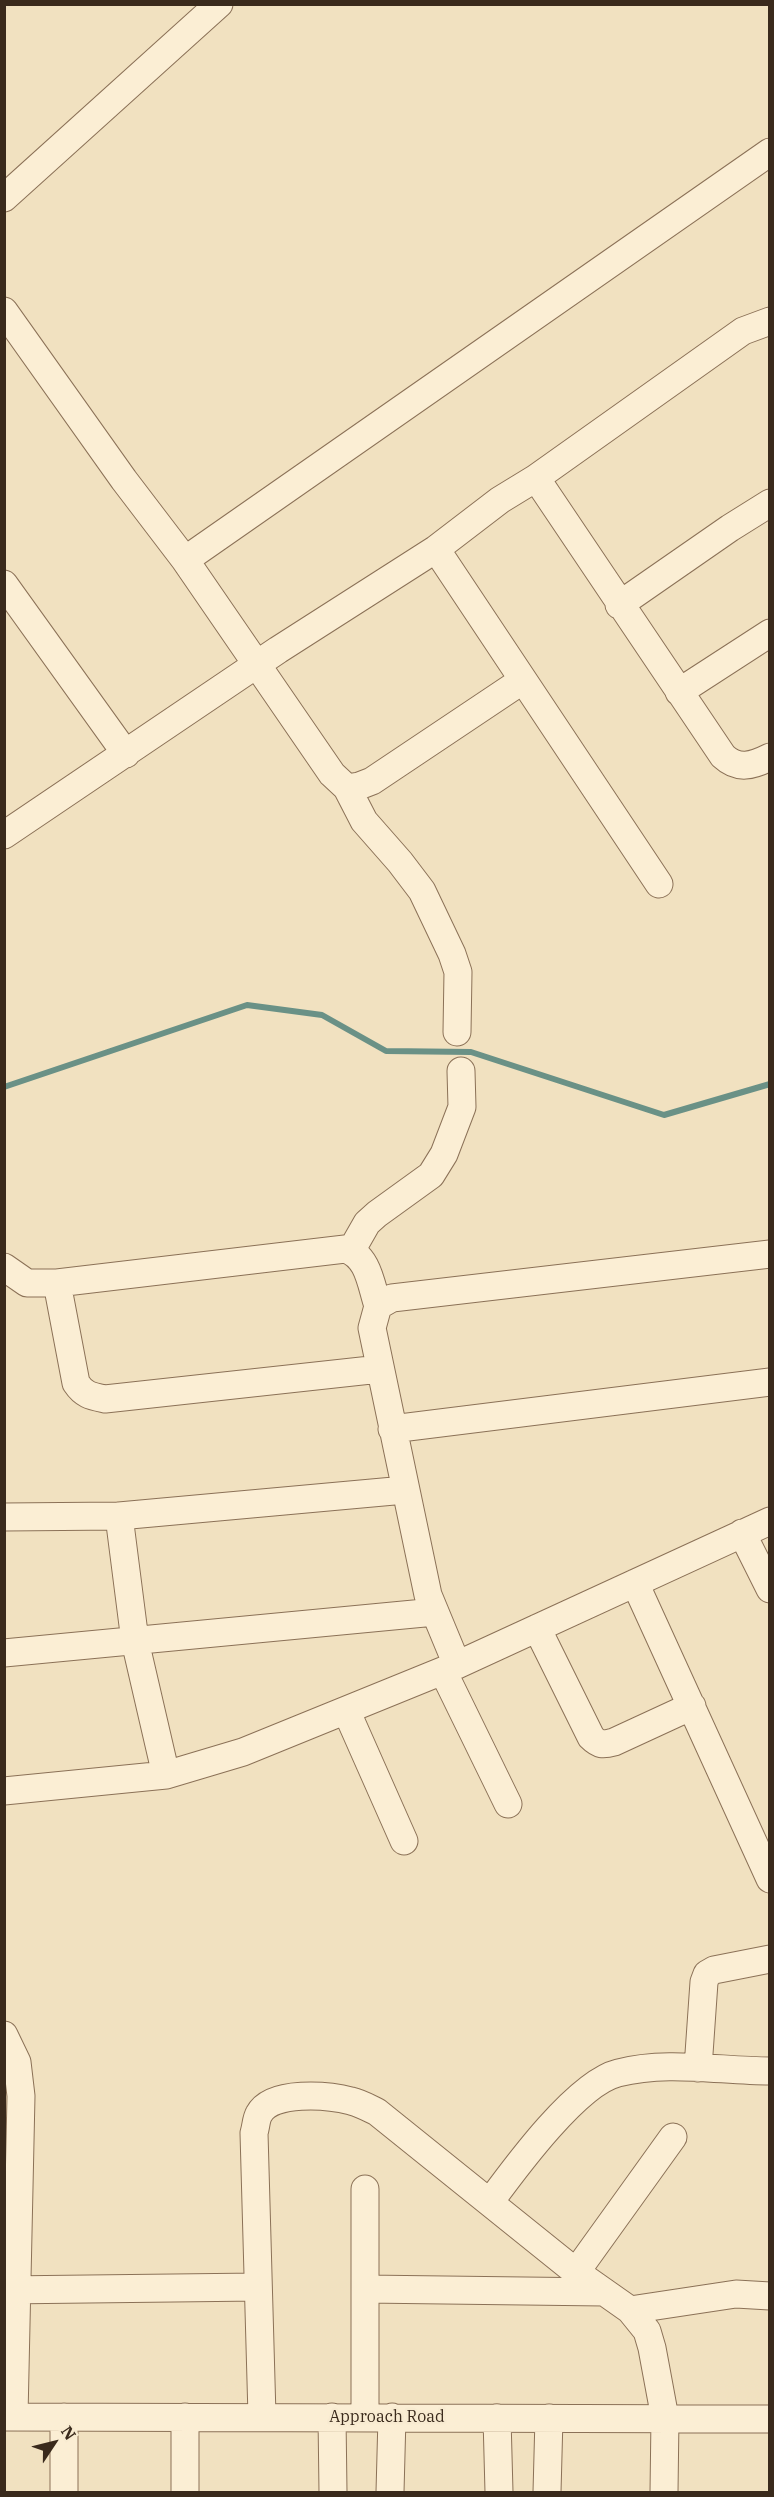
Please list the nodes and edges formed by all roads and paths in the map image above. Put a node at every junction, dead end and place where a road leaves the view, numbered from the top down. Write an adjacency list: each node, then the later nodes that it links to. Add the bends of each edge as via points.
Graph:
1 (219, 4): 3 (street)
2 (770, 152): 9 (street)
3 (4, 198)
4 (4, 311): 9 (street)
5 (770, 321): 6 (street, via 743,331)
6 (536, 478): 8 (street); 11 (street)
7 (770, 503): 11 (street)
8 (436, 549): 13 (street); 14 (street)
9 (185, 560): 13 (street)
10 (4, 585): 16 (street)
11 (619, 605): 15 (street)
12 (770, 633): 15 (street)
13 (257, 665): 16 (street); 18 (street, via 332,774)
14 (523, 680): 18 (street, via 372,781); 20 (street)
15 (679, 692): 17 (street, via 713,744 732,764 757,764)
16 (126, 754): 19 (street)
17 (770, 757)
18 (347, 788): 21 (street, via 374,835 422,891 452,954 458,972)
19 (4, 835)
20 (659, 884)
21 (457, 1032)
22 (461, 1071): 23 (street, via 462,1107 444,1154 431,1175 367,1223)
23 (351, 1251): 26 (street); 27 (street, via 365,1264)
24 (770, 1254): 27 (street, via 392,1298)
25 (4, 1267): 26 (street, via 27,1283)
26 (57, 1283): 28 (street, via 75,1383 89,1396 105,1399)
27 (378, 1306): 28 (street, via 372,1328)
28 (380, 1369): 30 (street)
29 (770, 1382): 30 (street)
30 (392, 1428): 31 (street)
31 (405, 1490): 32 (street); 38 (street)
32 (119, 1516): 33 (street); 40 (street)
33 (4, 1517)
34 (770, 1521): 35 (street)
35 (742, 1533): 36 (street); 37 (street)
36 (635, 1583): 39 (street); 43 (street)
37 (770, 1589)
38 (435, 1612): 40 (street); 42 (street)
39 (537, 1628): 42 (street); 43 (street, via 596,1743 614,1742)
40 (135, 1641): 41 (street); 45 (street)
41 (4, 1653)
42 (450, 1668): 44 (street); 47 (street)
43 (692, 1706): 49 (street)
44 (346, 1710): 45 (street, via 243,1752); 48 (street)
45 (166, 1775): 46 (street)
46 (4, 1791)
47 (508, 1804)
48 (404, 1841)
49 (770, 1879)
50 (770, 1959): 52 (street, via 707,1974)
51 (4, 2035): 60 (street, via 17,2062 21,2096)
52 (698, 2068): 53 (street); 56 (street, via 636,2070 604,2078 568,2108 526,2153)
53 (770, 2071)
54 (673, 2137): 57 (street)
55 (365, 2189): 59 (street)
56 (490, 2202): 57 (street); 58 (street, via 377,2112 352,2101 328,2097 286,2097 271,2102 259,2114 254,2133)
57 (576, 2272): 61 (street)
58 (258, 2287): 60 (street); 66 (street)
59 (365, 2289): 61 (street); 69 (street)
60 (10, 2290): 64 (street)
61 (604, 2292): 63 (street)
62 (770, 2296): 63 (street, via 736,2294)
63 (630, 2310): 73 (street, via 647,2331)
64 (9, 2416): 67 (street, Approach Road)
65 (185, 2416): 66 (street, Approach Road); 67 (street, Approach Road); 76 (street)
66 (262, 2416): 68 (street, Approach Road)
67 (64, 2417): 75 (street)
68 (332, 2417): 69 (street, Approach Road); 77 (street)
69 (365, 2417): 70 (street, Approach Road)
70 (392, 2417): 71 (street, Approach Road); 78 (street)
71 (497, 2418): 72 (street, Approach Road); 79 (street)
72 (549, 2418): 73 (street, Approach Road); 80 (street)
73 (664, 2418): 74 (street, Approach Road); 81 (street)
74 (770, 2419)
75 (64, 2493)
76 (185, 2493)
77 (333, 2493)
78 (390, 2493)
79 (499, 2493)
80 (547, 2493)
81 (664, 2493)

